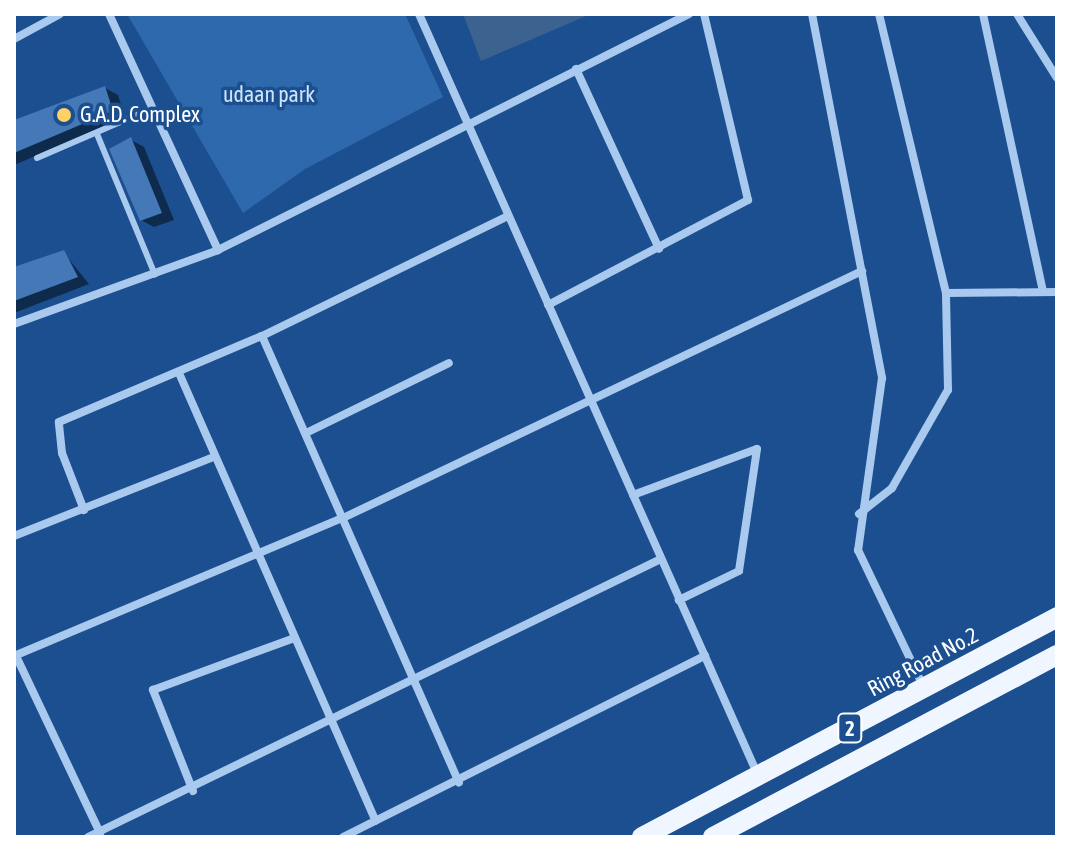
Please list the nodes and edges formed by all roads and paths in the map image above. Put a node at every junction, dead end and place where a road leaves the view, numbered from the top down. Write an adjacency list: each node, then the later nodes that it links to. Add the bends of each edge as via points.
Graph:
1 (60, 14): 10 (street)
2 (109, 14): 13 (street)
3 (419, 14): 14 (street)
4 (687, 14): 11 (street)
5 (704, 14): 18 (street, via 748,200)
6 (812, 14): 20 (street)
7 (879, 14): 24 (street)
8 (983, 14): 22 (street)
9 (1017, 14): 12 (street)
10 (14, 39)
11 (576, 69): 14 (street); 18 (street)
12 (1057, 78)
13 (150, 109): 15 (lane); 19 (street)
14 (466, 122): 17 (street); 19 (street)
15 (97, 134): 16 (lane); 21 (lane)
16 (37, 158)
17 (508, 216): 25 (street); 27 (street)
18 (659, 249): 25 (street)
19 (218, 250): 21 (street)
20 (862, 271): 30 (street); 35 (street, via 882,378)
21 (155, 275): 26 (street)
22 (1043, 292): 23 (street); 24 (street)
23 (1057, 292)
24 (946, 293): 35 (street, via 948,390 892,488)
25 (548, 305): 30 (street)
26 (14, 324)
27 (262, 336): 29 (street); 31 (street)
28 (449, 363): 31 (street)
29 (179, 373): 32 (street); 34 (street, via 59,422 62,453)
30 (591, 401): 33 (street); 36 (street)
31 (306, 433): 36 (street)
32 (214, 457): 34 (street); 38 (street)
33 (633, 495): 39 (street); 40 (street, via 757,449 739,571)
34 (84, 510): 37 (street)
35 (858, 515): 47 (street, via 858,550)
36 (343, 518): 38 (street); 46 (street)
37 (14, 536)
38 (259, 554): 42 (street); 44 (street)
39 (661, 559): 40 (street); 46 (street)
40 (679, 600): 45 (street)
41 (1057, 617): 47 (main road, Ring Road No.2 / 2)
42 (294, 638): 48 (street); 51 (street, via 153,690)
43 (1057, 655): 57 (main road, 2)
44 (15, 656): 53 (street)
45 (705, 656): 49 (street); 50 (street)
46 (414, 680): 48 (street); 50 (street)
47 (925, 688): 49 (main road, Ring Road No.2 / 2)
48 (333, 721): 51 (street); 52 (street)
49 (758, 776): 56 (main road, Ring Road No.2 / 2)
50 (459, 783): 52 (street)
51 (193, 791): 53 (street)
52 (376, 821): 55 (street)
53 (100, 833): 54 (street)
54 (88, 837)
55 (343, 837)
56 (642, 837)
57 (713, 837)

